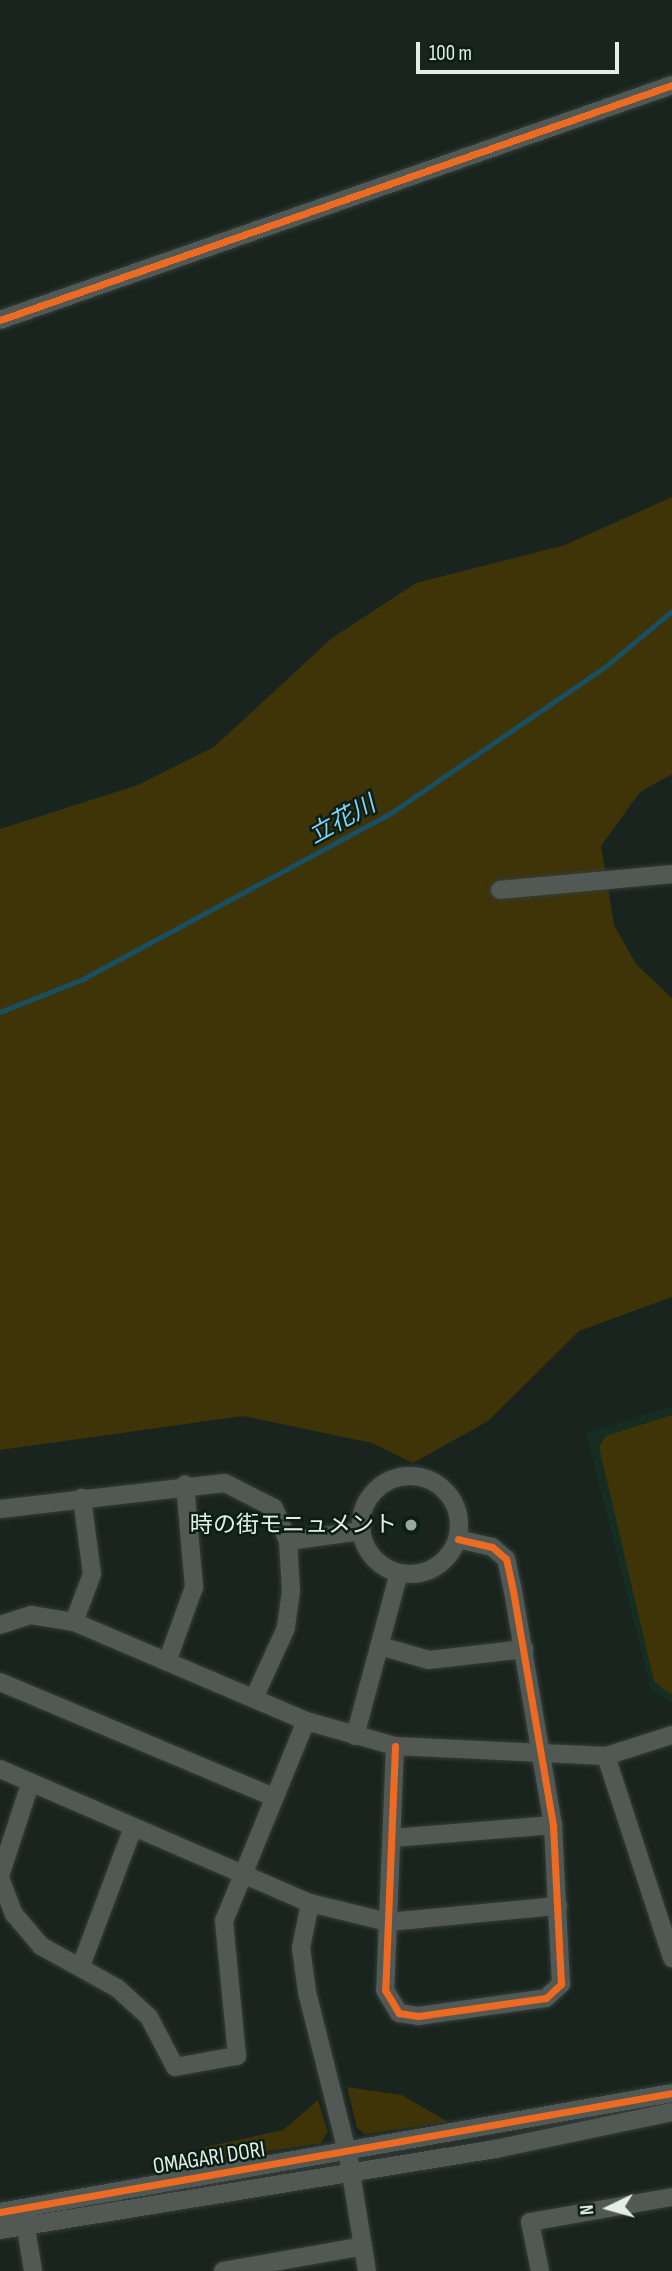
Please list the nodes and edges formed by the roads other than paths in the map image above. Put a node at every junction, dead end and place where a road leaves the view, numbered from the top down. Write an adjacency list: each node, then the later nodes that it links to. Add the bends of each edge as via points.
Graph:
1 (672, 85): 2 (street)
2 (0, 320)
3 (672, 874): 4 (street)
4 (500, 890)
5 (185, 1484): 6 (street); 10 (street, via 225,1483 274,1508); 16 (street, via 194,1587)
6 (82, 1497): 7 (street); 12 (street, via 92,1574)
7 (0, 1509)
8 (361, 1531): 9 (street, via 365,1508 377,1488 406,1476 422,1477 453,1501); 10 (street); 11 (street, via 373,1558)
9 (458, 1539): 11 (street, via 435,1567); 15 (street, via 492,1547 506,1559)
10 (288, 1541): 18 (street, via 286,1628)
11 (399, 1573): 14 (street)
12 (74, 1622): 13 (street, via 31,1615); 16 (street)
13 (0, 1625)
14 (380, 1646): 15 (street, via 429,1661); 21 (street)
15 (524, 1649): 23 (street)
16 (167, 1662): 18 (street)
17 (0, 1682): 27 (street)
18 (254, 1698): 19 (street)
19 (306, 1721): 21 (street); 27 (street)
20 (672, 1735): 24 (street)
21 (355, 1736): 22 (street)
22 (396, 1746): 23 (street); 30 (street)
23 (544, 1755): 24 (street); 28 (street)
24 (606, 1756): 36 (street)
25 (0, 1769): 26 (street)
26 (30, 1784): 29 (street); 32 (street)
27 (274, 1797): 31 (street)
28 (553, 1825): 30 (street); 34 (street)
29 (133, 1828): 31 (street); 37 (street)
30 (392, 1838): 35 (street)
31 (246, 1874): 33 (street); 37 (street, via 224,1921 237,2056 175,2067 149,2017)
32 (0, 1877): 37 (street, via 13,1914 41,1946)
33 (310, 1903): 35 (street); 40 (street, via 301,1948 307,1992)
34 (558, 1906): 35 (street); 35 (street, via 561,1984 547,1998 418,2016 399,2013 385,1990)
35 (388, 1922)
36 (672, 1958)
37 (82, 1966)
38 (672, 2093): 40 (street, OMAGARI DORI)
39 (672, 2112): 40 (street, OMAGARI DORI)
40 (349, 2163): 43 (street, OMAGARI DORI); 45 (street)
41 (672, 2197): 49 (street, via 530,2222)
42 (0, 2212): 43 (street, OMAGARI DORI)
43 (24, 2217): 44 (street, OMAGARI DORI); 46 (street)
44 (0, 2230)
45 (363, 2246): 47 (street); 48 (street)
46 (33, 2271)
47 (223, 2271)
48 (368, 2271)
49 (540, 2271)

